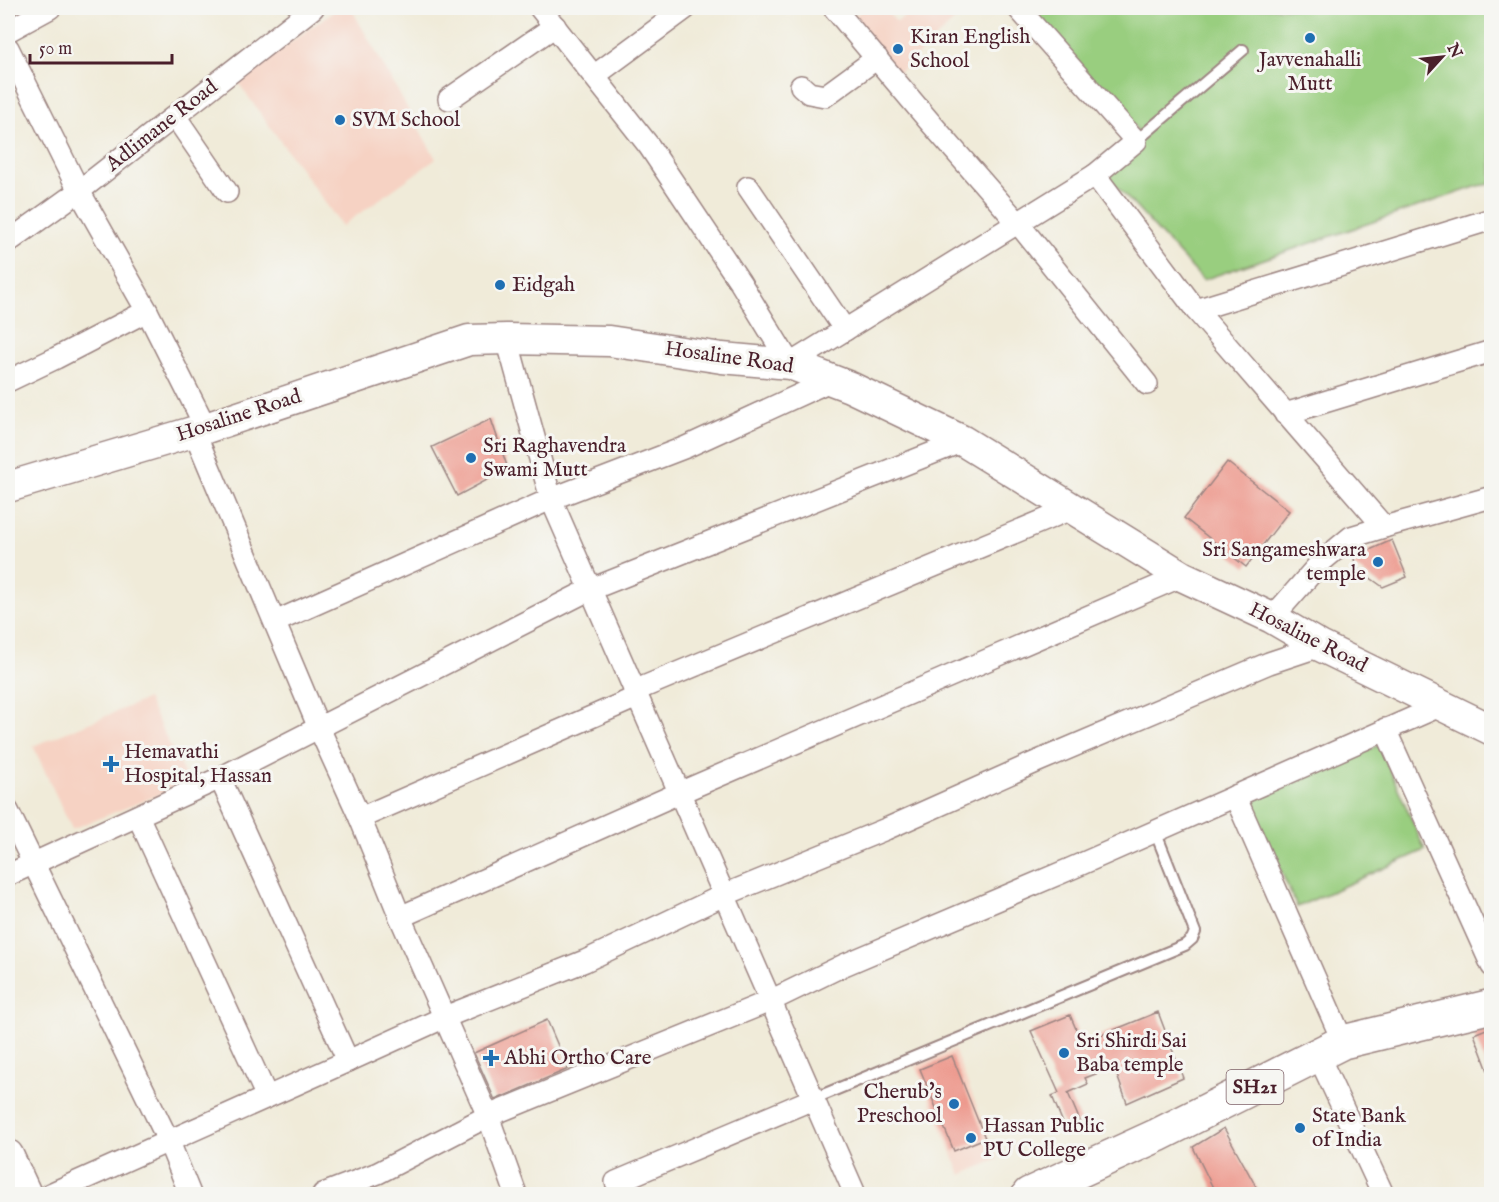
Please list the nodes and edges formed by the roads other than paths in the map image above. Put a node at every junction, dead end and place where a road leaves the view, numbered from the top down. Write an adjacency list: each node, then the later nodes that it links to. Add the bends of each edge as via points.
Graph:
1 (50, 8): 8 (street)
2 (313, 8): 15 (street, Adlimane Road)
3 (540, 8): 7 (street)
4 (686, 8): 12 (street)
5 (834, 8): 11 (street)
6 (1018, 8): 16 (street)
7 (555, 26): 12 (street); 14 (street)
8 (8, 31)
9 (8, 48): 19 (street)
10 (1243, 50): 16 (lane)
11 (878, 58): 13 (street, via 825,96 809,93); 22 (street)
12 (594, 76): 29 (street, via 649,146)
13 (801, 86)
14 (448, 99)
15 (175, 116): 19 (street, Adlimane Road); 20 (street)
16 (1136, 141): 17 (street)
17 (1095, 175): 22 (street); 24 (street)
18 (748, 187): 26 (street)
19 (79, 191): 23 (street, Adlimane Road); 25 (street)
20 (227, 192)
21 (1491, 219): 24 (street)
22 (1018, 223): 26 (street); 32 (street)
23 (8, 242)
24 (1196, 310): 33 (street)
25 (147, 311): 31 (street); 34 (street)
26 (845, 330): 29 (street)
27 (507, 339): 29 (street, Hosaline Road, via 609,341); 34 (street, Hosaline Road, via 469,340); 38 (street)
28 (1491, 351): 33 (street)
29 (790, 364): 30 (street, Hosaline Road)
30 (832, 380): 35 (street, Hosaline Road); 38 (street, via 686,447)
31 (8, 381)
32 (1147, 384)
33 (1285, 414): 40 (street)
34 (200, 430): 36 (street, Hosaline Road); 44 (street)
35 (963, 441): 39 (street, Hosaline Road); 42 (street)
36 (8, 487)
37 (1491, 497): 40 (street)
38 (551, 499): 42 (street); 44 (street)
39 (1071, 509): 41 (street, Hosaline Road); 46 (street)
40 (1384, 527): 43 (street, via 1351,537 1322,561)
41 (1182, 576): 43 (street, Hosaline Road); 52 (street)
42 (589, 590): 46 (street); 48 (street)
43 (1272, 618): 45 (street, Hosaline Road)
44 (275, 622): 48 (street)
45 (1320, 646): 47 (street, Hosaline Road); 60 (street, via 1248,672)
46 (635, 694): 52 (street); 56 (street)
47 (1442, 705): 49 (street); 50 (street, Hosaline Road)
48 (319, 728): 51 (street); 56 (street)
49 (1385, 729): 53 (street); 62 (street)
50 (1491, 730)
51 (220, 778): 55 (street); 67 (street)
52 (679, 794): 60 (street); 61 (street)
53 (1235, 796): 57 (street); 66 (street)
54 (8, 811): 58 (street)
55 (138, 816): 58 (street); 68 (street)
56 (360, 818): 61 (street)
57 (1155, 831): 63 (street, via 844,965); 69 (lane, via 1195,932 1185,945)
58 (35, 864): 59 (street); 71 (street)
59 (8, 875)
60 (724, 895): 63 (street); 65 (street, via 585,961)
61 (400, 917): 65 (street)
62 (1491, 966)
63 (770, 1001): 69 (street); 70 (street)
64 (1491, 1006): 66 (main road, SH21)
65 (446, 1017): 67 (street); 70 (street)
66 (1331, 1049): 80 (main road, SH21); 81 (street)
67 (348, 1061): 68 (street)
68 (267, 1097): 71 (street)
69 (813, 1099): 73 (street); 79 (street)
70 (488, 1116): 77 (street, via 378,1173); 78 (street)
71 (169, 1142): 75 (street); 76 (street)
72 (8, 1155): 74 (street)
73 (616, 1182)
74 (26, 1194)
75 (50, 1194)
76 (190, 1194)
77 (323, 1194)
78 (516, 1194)
79 (855, 1194)
80 (1029, 1194)
81 (1383, 1194)

